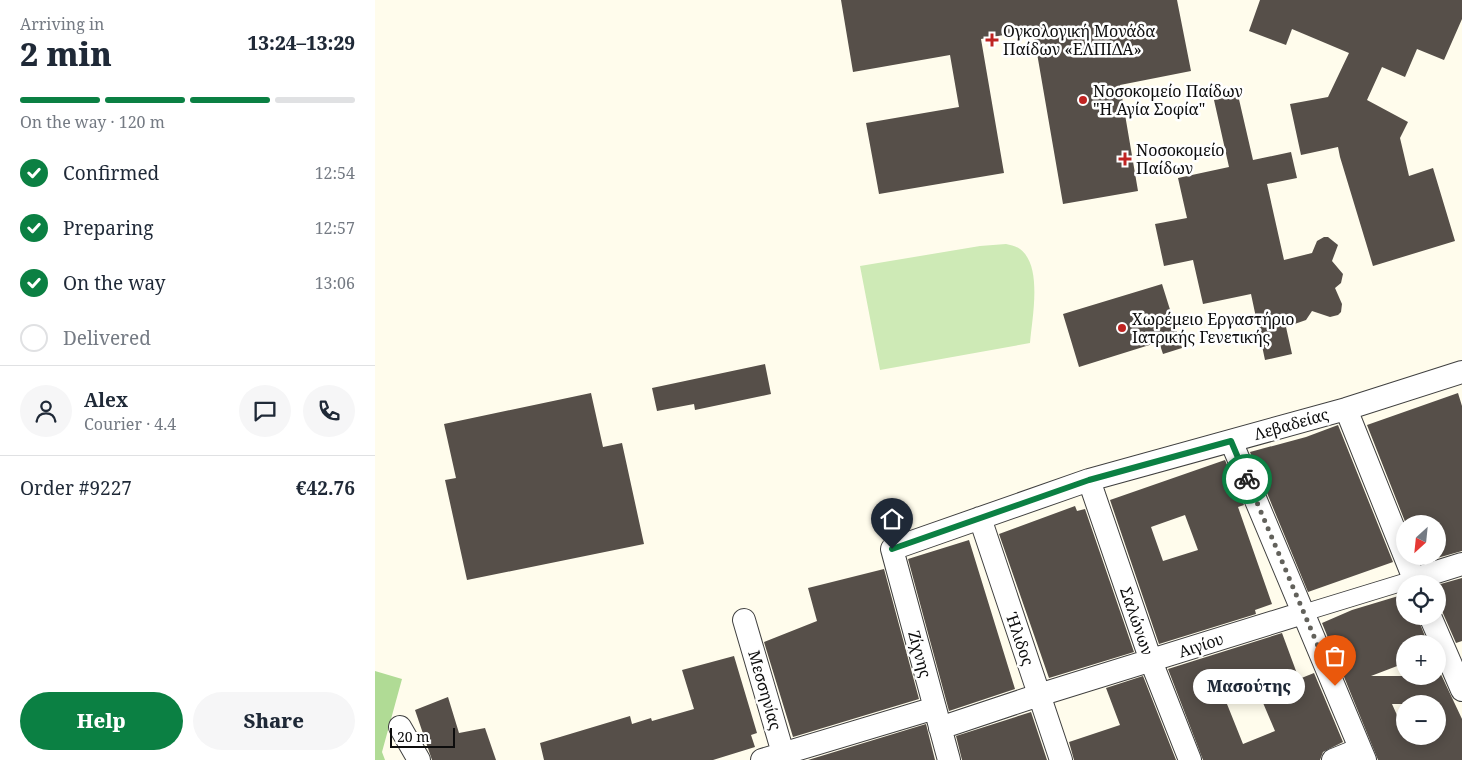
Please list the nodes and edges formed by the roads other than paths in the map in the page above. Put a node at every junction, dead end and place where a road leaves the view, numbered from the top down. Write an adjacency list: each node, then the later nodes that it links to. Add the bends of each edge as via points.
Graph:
1 (1462, 372): 2 (street, Λεβαδείας)
2 (1346, 409): 3 (street, Λεβαδείας); 8 (street)
3 (1231, 441): 4 (street, Λεβαδείας); 11 (street)
4 (1089, 480): 5 (street, Λεβαδείας); 14 (street, Σαλώνων)
5 (980, 518): 6 (street, Λεβαδείας); 16 (street, Ήλιδος)
6 (892, 549): 17 (street, Ζίχνης)
7 (1462, 564): 9 (street, Αιγίου)
8 (1413, 575)
9 (1432, 575)
10 (1396, 586): 11 (street, Αιγίου)
11 (1303, 613): 14 (street, Αιγίου); 19 (street)
12 (744, 620): 20 (street, Μεσσηνίας)
13 (1434, 625): 15 (street)
14 (1151, 661): 16 (street, Αιγίου); 25 (street, Σαλώνων)
15 (1462, 690)
16 (1039, 695): 17 (street, Αιγίου); 24 (street, Ήλιδος)
17 (937, 718): 20 (street, Αιγίου); 23 (street, Ζίχνης)
18 (400, 726): 21 (street)
19 (1363, 754): 26 (street)
20 (785, 757): 22 (street, Αιγίου)
21 (419, 760)
22 (762, 760)
23 (949, 760)
24 (1061, 760)
25 (1190, 760)
26 (1333, 760)

